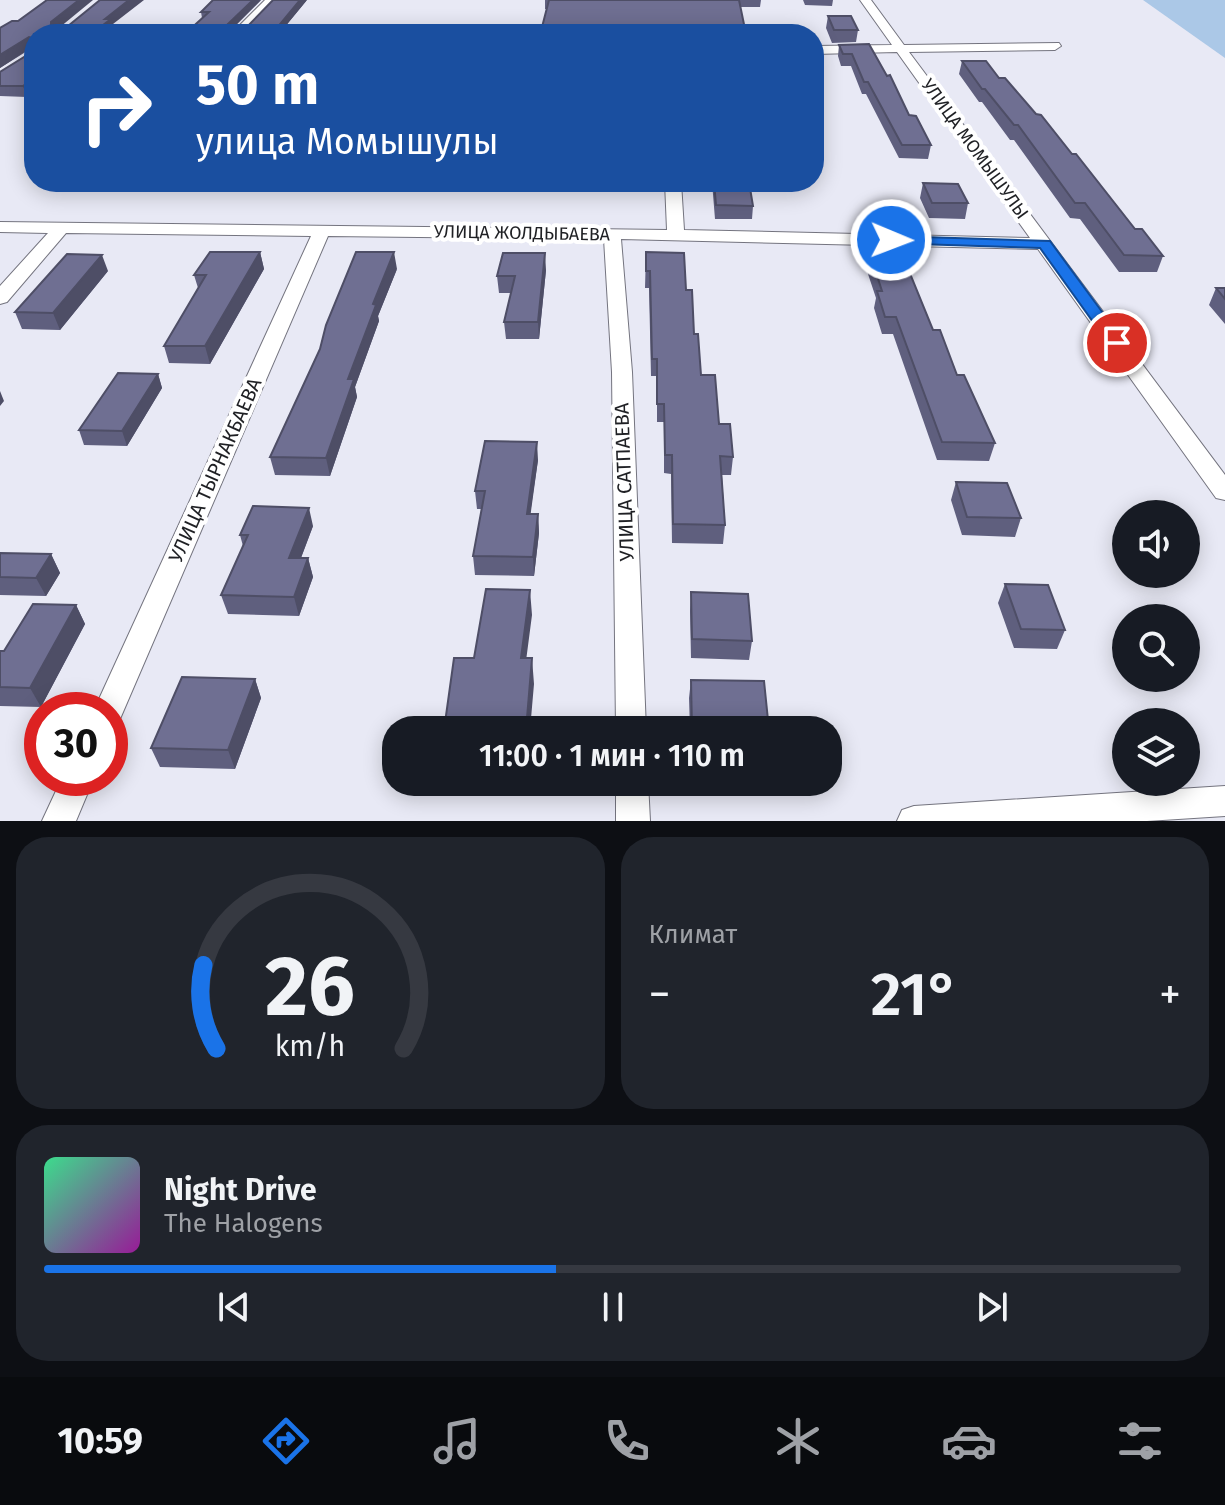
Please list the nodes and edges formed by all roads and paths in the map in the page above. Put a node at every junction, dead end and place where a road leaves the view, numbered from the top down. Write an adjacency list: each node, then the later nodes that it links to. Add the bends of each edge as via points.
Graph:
1 (271, 0): 3 (street)
2 (865, 0): 6 (street, УЛИЦА МОМЫШУЛЫ)
3 (247, 24)
4 (1055, 46): 6 (street)
5 (824, 50): 6 (street)
6 (902, 50): 13 (street, УЛИЦА МОМЫШУЛЫ)
7 (674, 192): 12 (street)
8 (0, 227): 9 (street, УЛИЦА ЖОЛДЫБАЕВА)
9 (61, 228): 10 (street, УЛИЦА ЖОЛДЫБАЕВА); 14 (street)
10 (322, 231): 11 (street, УЛИЦА ЖОЛДЫБАЕВА); 16 (street, УЛИЦА ТЫРНАКБАЕВА)
11 (612, 234): 12 (street, УЛИЦА ЖОЛДЫБАЕВА); 17 (street, УЛИЦА САТПАЕВА, via 622,372)
12 (676, 236): 13 (street, УЛИЦА ЖОЛДЫБАЕВА)
13 (1045, 244): 15 (street, УЛИЦА МОМЫШУЛЫ)
14 (0, 298)
15 (1225, 492)
16 (117, 692)
17 (631, 716)
18 (70, 796): 21 (street)
19 (632, 796): 22 (street)
20 (1225, 801): 23 (street)
21 (59, 821)
22 (633, 821)
23 (914, 821)

